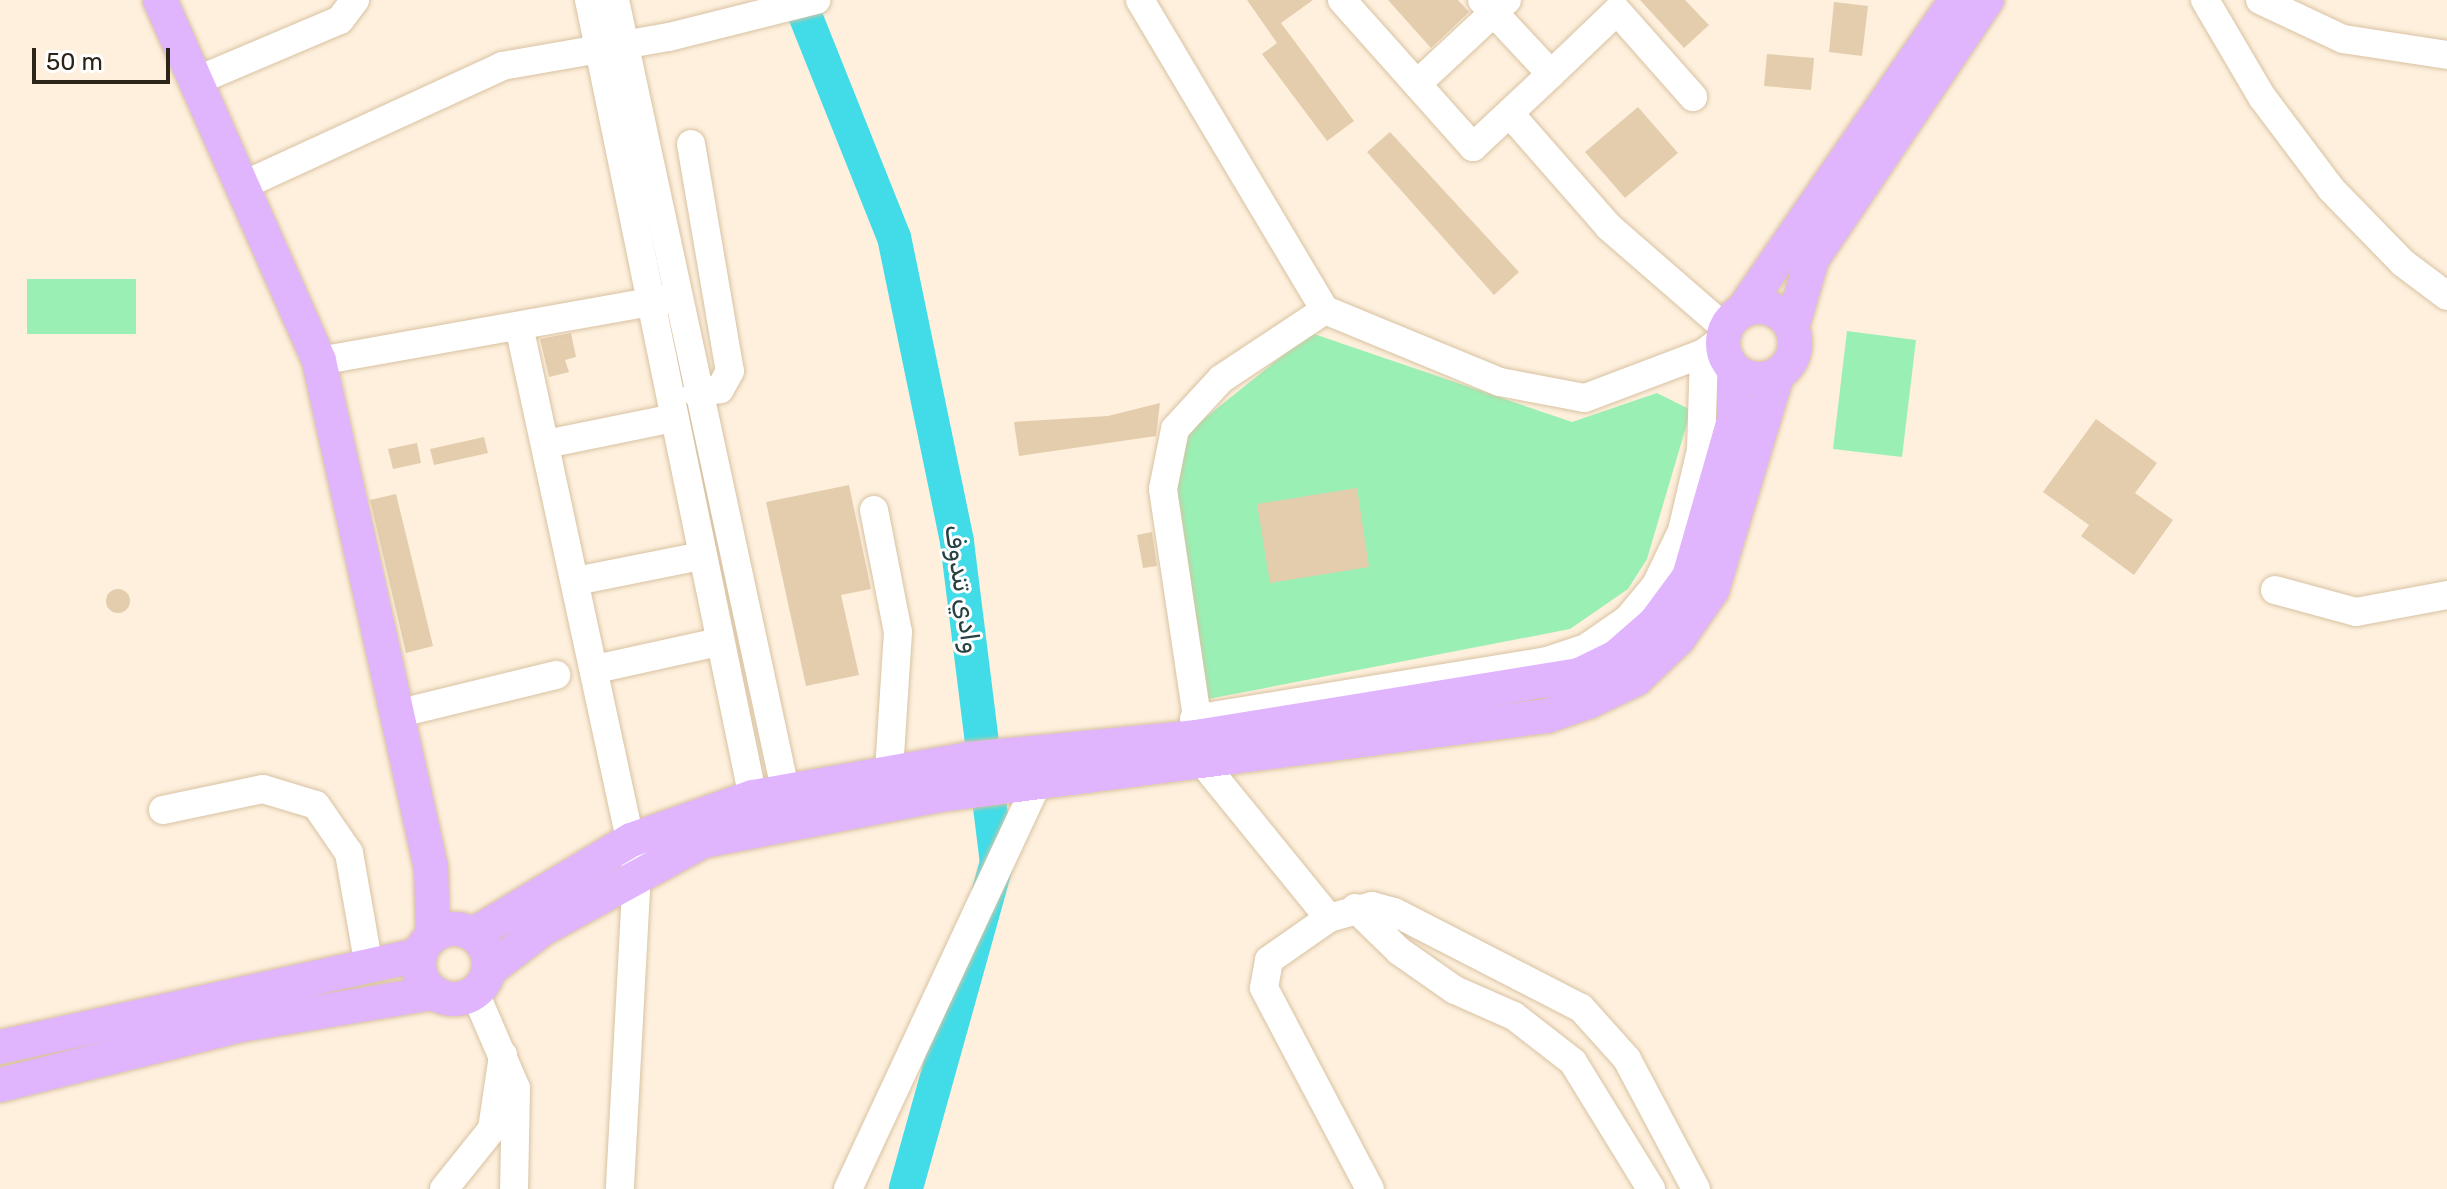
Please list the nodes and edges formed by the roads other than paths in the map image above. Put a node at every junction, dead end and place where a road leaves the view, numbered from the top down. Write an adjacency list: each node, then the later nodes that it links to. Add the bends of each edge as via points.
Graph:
1 (160, 0): 17 (main road)
2 (355, 0): 17 (street, via 340,20)
3 (589, 0): 14 (street)
4 (615, 0): 14 (street)
5 (816, 0): 14 (street)
6 (1140, 0): 25 (street)
7 (1342, 0): 18 (street)
8 (1956, 0): 28 (main road)
9 (1987, 0): 27 (main road, via 1812,259)
10 (2205, 0): 23 (street, via 2262,97 2331,189 2403,263)
11 (2260, 0): 15 (street, via 2343,39)
12 (1494, 4): 16 (street); 18 (street)
13 (1612, 6): 16 (street); 19 (street)
14 (610, 48): 22 (street, via 502,66); 24 (street)
15 (2447, 55)
16 (1551, 74): 20 (street)
17 (196, 81): 22 (main road)
18 (1417, 84): 20 (street, via 1473,147)
19 (1693, 97)
20 (1511, 115): 28 (street, via 1609,227)
21 (691, 144): 32 (street, via 730,371 720,389)
22 (246, 184): 29 (main road)
23 (2447, 296)
24 (663, 300): 26 (street); 32 (street); 33 (street)
25 (1325, 310): 28 (street, via 1500,382 1585,398); 44 (street, via 1221,379 1175,429 1163,489)
26 (519, 326): 29 (street); 34 (street)
27 (1792, 327): 28 (main road, via 1776,311); 31 (main road, via 1792,359)
28 (1724, 332): 30 (main road); 44 (street, via 1682,531 1656,585 1628,619 1586,648 1547,661)
29 (319, 361): 43 (main road)
30 (1735, 371): 31 (main road, via 1755,379); 44 (main road, via 1734,420 1689,577 1655,623 1616,657 1535,687)
31 (1777, 375): 44 (main road, via 1712,590 1678,639 1636,679 1547,716)
32 (696, 393): 47 (street)
33 (674, 418): 34 (street); 36 (street)
34 (546, 444): 37 (street)
35 (874, 510): 45 (street, via 898,632)
36 (701, 556): 37 (street); 40 (street)
37 (576, 581): 41 (street)
38 (2275, 590): 39 (street, via 2356,612)
39 (2447, 595)
40 (719, 642): 41 (street); 49 (street)
41 (596, 669): 50 (street)
42 (556, 675): 43 (street)
43 (396, 714): 52 (main road)
44 (1198, 740): 45 (main road); 46 (main road); 51 (street)
45 (889, 772): 47 (main road)
46 (1038, 781): 49 (main road); 64 (street)
47 (785, 789): 49 (main road)
48 (163, 810): 53 (street, via 263,789 316,805 349,853)
49 (756, 812): 50 (main road)
50 (634, 856): 52 (main road); 54 (main road); 63 (street)
51 (1342, 913): 56 (street, via 1394,912 1581,1008); 59 (street, via 1455,990 1514,1016); 65 (street, via 1269,960 1264,988)
52 (447, 938): 53 (main road); 54 (main road); 55 (main road, via 423,983)
53 (369, 966): 57 (main road)
54 (482, 982): 55 (main road, via 461,999); 58 (street)
55 (433, 993): 60 (main road, via 241,1025)
56 (1605, 1030): 59 (street); 67 (street)
57 (0, 1047)
58 (504, 1051): 61 (street, via 492,1129); 62 (street, via 520,1122)
59 (1573, 1062): 66 (street)
60 (0, 1085)
61 (444, 1189)
62 (514, 1189)
63 (620, 1189)
64 (848, 1189)
65 (1370, 1189)
66 (1651, 1189)
67 (1696, 1189)

